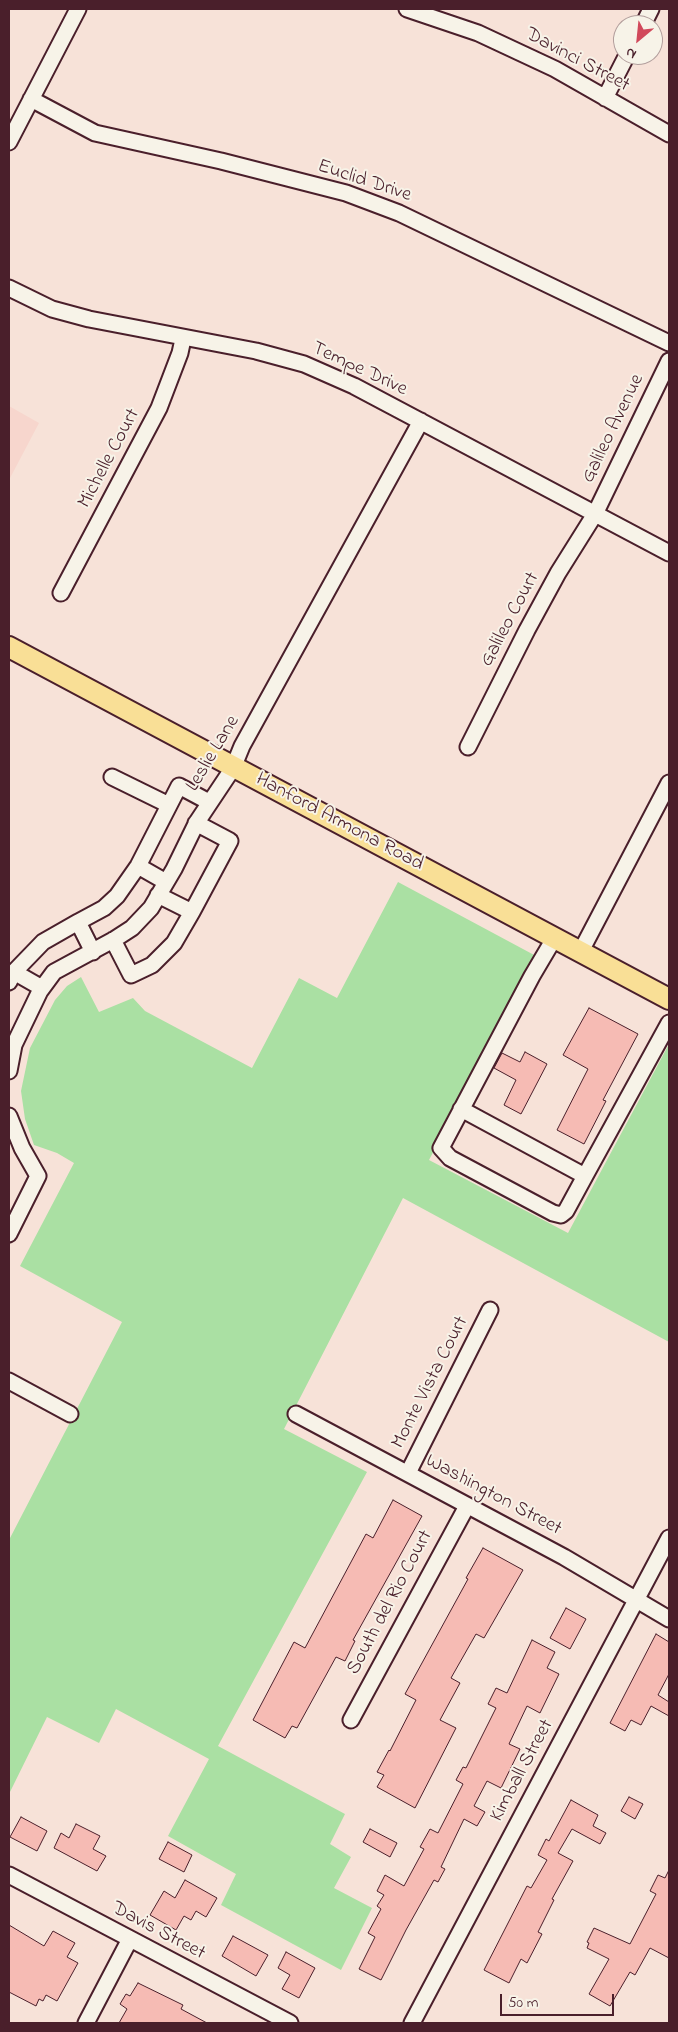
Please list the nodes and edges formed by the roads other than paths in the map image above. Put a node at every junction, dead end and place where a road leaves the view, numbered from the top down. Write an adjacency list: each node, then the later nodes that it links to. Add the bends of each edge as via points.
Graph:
1 (78, 9): 5 (street)
2 (407, 9): 4 (street, Davinci Street, via 478,32 555,69)
3 (622, 65): 4 (street)
4 (605, 98): 6 (street, Davinci Street)
5 (32, 99): 7 (street); 10 (street, Euclid Drive, via 95,133 346,193 399,213)
6 (669, 134)
7 (9, 142)
8 (9, 288): 9 (street, Tempe Drive, via 52,309)
9 (183, 339): 12 (street, Tempe Drive, via 256,351 304,364); 15 (street, Michelle Court, via 159,408)
10 (669, 344)
11 (669, 361): 13 (street, Galileo Avenue)
12 (421, 422): 13 (street, Tempe Drive); 18 (street, Leslie Lane, via 242,746)
13 (595, 514): 14 (street, Tempe Drive); 17 (street, Galileo Court, via 558,573)
14 (669, 553)
15 (60, 593)
16 (9, 647): 18 (main road, Hanford Armona Road)
17 (468, 747)
18 (233, 768): 21 (street, Leslie Lane); 29 (main road, Hanford Armona Road)
19 (112, 777): 22 (street)
20 (669, 783): 31 (street)
21 (209, 802): 22 (street, via 179,786); 23 (street, Leslie Lane)
22 (169, 805): 24 (street)
23 (196, 823): 25 (street, Leslie Lane); 27 (street, via 230,841)
24 (138, 866): 25 (street); 28 (street, via 110,903)
25 (166, 882): 26 (street, Leslie Lane)
26 (158, 895): 27 (street); 30 (street, Leslie Lane, via 151,908 132,928)
27 (192, 912): 30 (street, via 174,943 152,965 131,975)
28 (78, 922): 32 (street); 33 (street, via 42,942)
29 (555, 937): 31 (main road, Hanford Armona Road); 39 (street)
30 (113, 940): 32 (street, Leslie Lane)
31 (581, 951): 35 (main road, Hanford Armona Road)
32 (93, 952): 34 (street, Leslie Lane, via 54,972)
33 (11, 977): 34 (street)
34 (42, 988): 37 (street, Leslie Lane)
35 (669, 999)
36 (669, 1023): 42 (street)
37 (10, 1055): 38 (street, Leslie Lane)
38 (9, 1071)
39 (462, 1109): 42 (street); 42 (street, via 441,1148 444,1154 458,1162 561,1215)
40 (9, 1116): 41 (street)
41 (15, 1150): 43 (street, via 38,1176)
42 (585, 1176)
43 (9, 1234)
44 (490, 1310): 48 (street, Monte Vista Court)
45 (9, 1381): 46 (street)
46 (70, 1414)
47 (296, 1414): 48 (street, Washington Street)
48 (408, 1473): 49 (street, Washington Street)
49 (467, 1506): 51 (street, Washington Street, via 591,1572); 53 (street, South del Rio Court)
50 (669, 1538): 51 (street, Kimball Street)
51 (636, 1600): 52 (street, Washington Street); 58 (street, Kimball Street)
52 (669, 1619)
53 (351, 1720)
54 (9, 1875): 55 (street, Davis Street)
55 (130, 1940): 56 (street); 57 (street, Davis Street)
56 (86, 2023)
57 (290, 2023)
58 (412, 2023)

